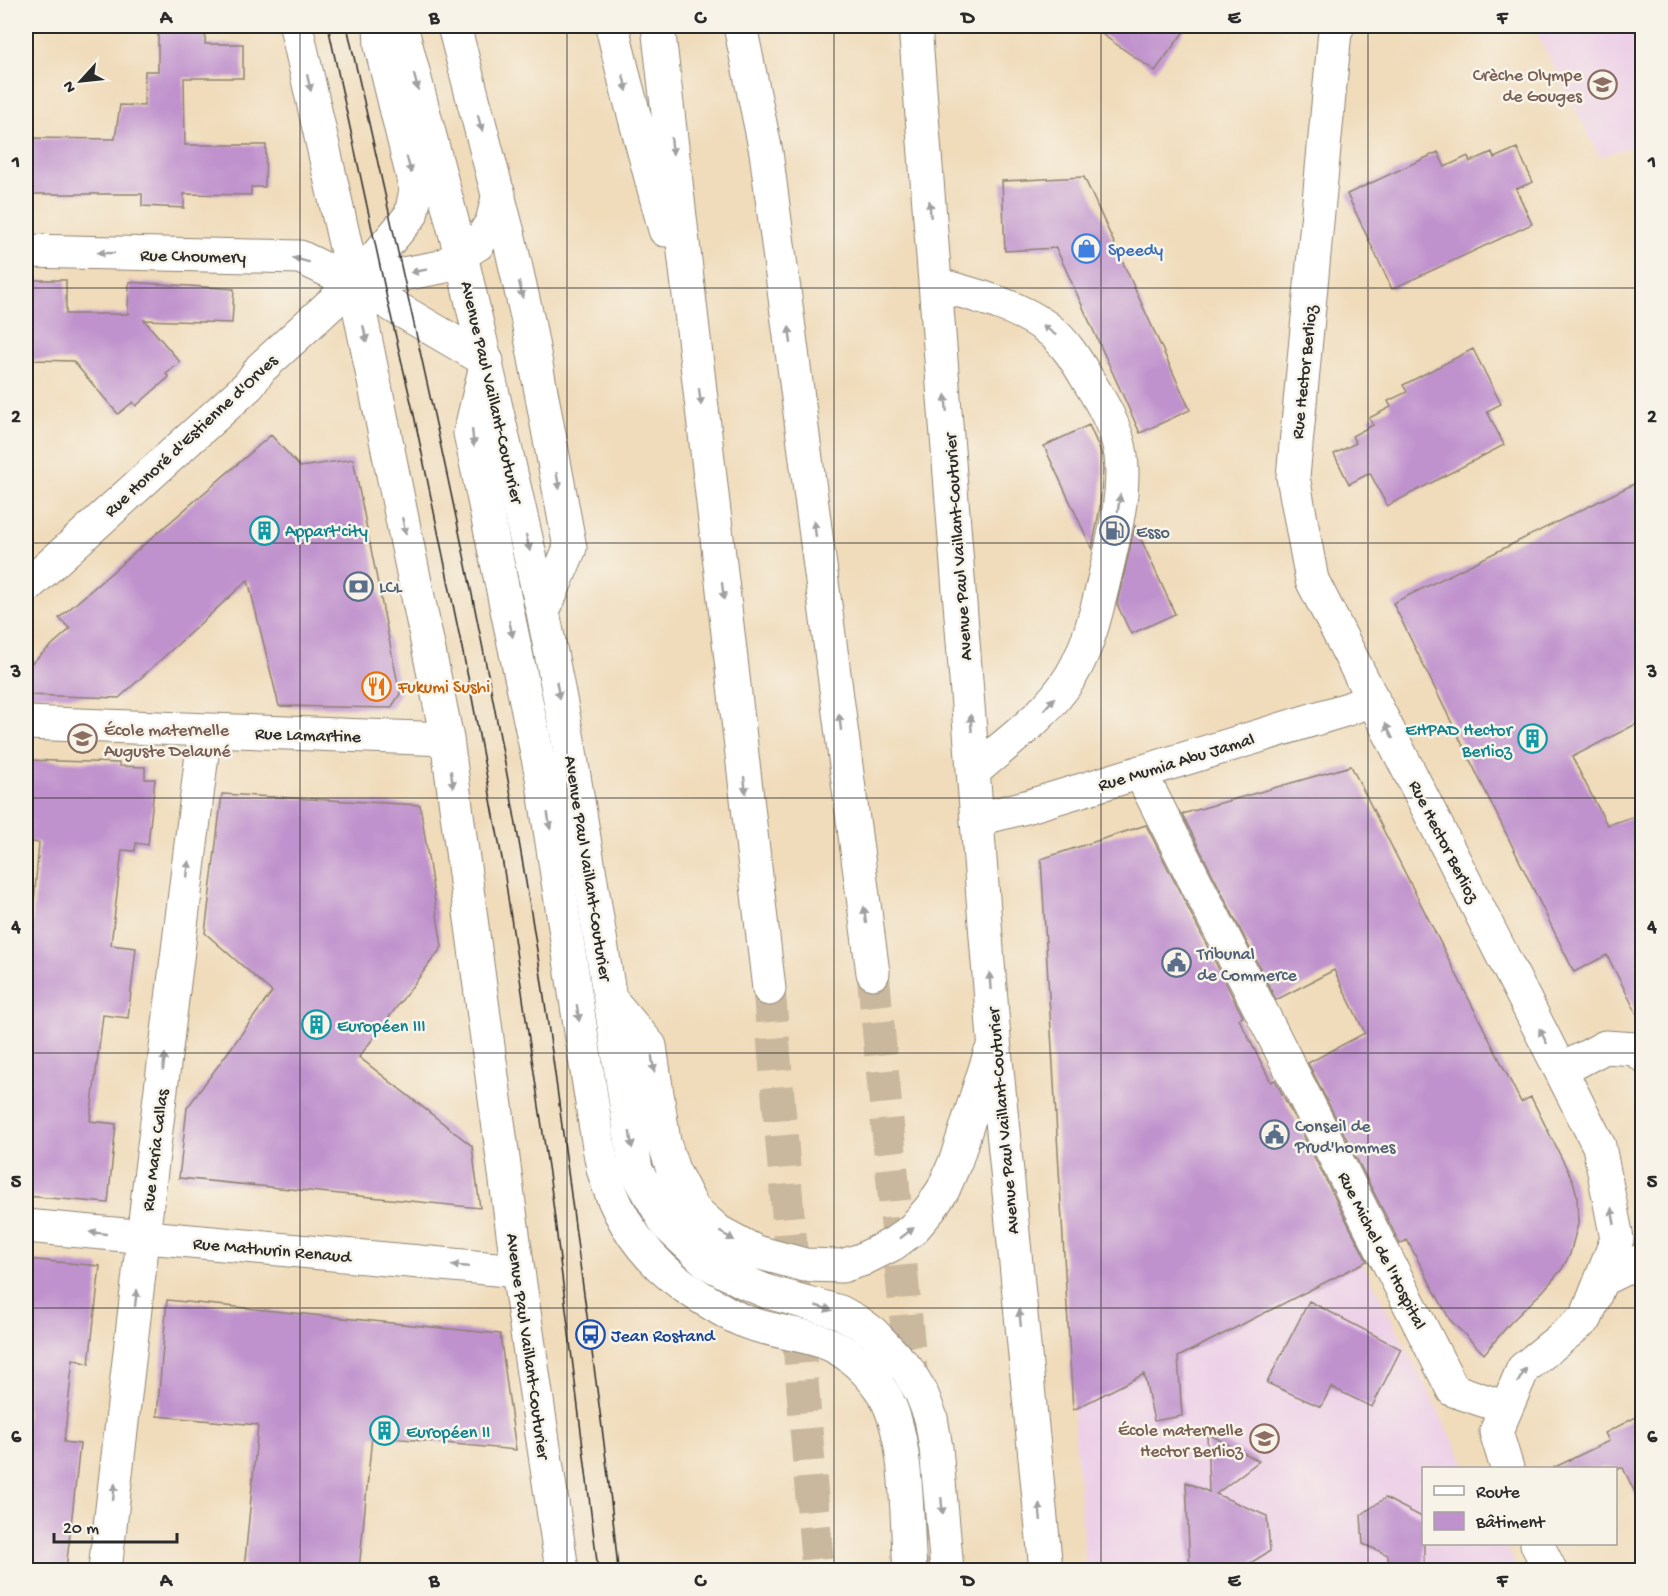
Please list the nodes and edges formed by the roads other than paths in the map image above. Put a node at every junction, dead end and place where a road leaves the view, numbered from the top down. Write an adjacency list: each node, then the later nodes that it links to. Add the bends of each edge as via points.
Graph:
1 (296, 26): 15 (main road, Avenue Paul Vaillant-Couturier, one-way to 15)
2 (380, 26): 15 (main road, Rue Honoré d'Estienne d'Orves, one-way to 15, via 381,46 416,190 411,214)
3 (401, 26): 14 (main road, Avenue Paul Vaillant-Couturier, one-way to 14)
4 (454, 26): 12 (main road, one-way to 12)
5 (612, 26): 17 (main road, one-way to 17)
6 (658, 26): 17 (main road, one-way to 17)
7 (740, 26): 11 (main road)
8 (762, 26): 11 (main road)
9 (915, 26): 16 (main road, Avenue Paul Vaillant-Couturier, one-way to 9)
10 (1338, 26): 21 (main road, Rue Hector Berlioz, via 1293,477 1312,580)
11 (766, 152): 28 (main road, one-way to 11)
12 (499, 194): 14 (main road, via 492,222 478,244); 20 (main road, one-way to 20, via 528,321 570,548)
13 (26, 251): 15 (main road, Rue Choumery, one-way to 13, via 300,257)
14 (461, 255): 15 (main road, one-way to 15, via 441,267); 18 (main road, Avenue Paul Vaillant-Couturier)
15 (354, 283): 18 (main road, Rue Choumery); 19 (main road, Rue Honoré d'Estienne d'Orves, via 261,369 249,385); 24 (main road, Avenue Paul Vaillant-Couturier, one-way to 24)
16 (936, 284): 25 (main road, Avenue Paul Vaillant-Couturier, one-way to 16); 25 (main road, one-way to 16, via 1037,718 1076,666 1103,586 1115,531 1122,483 1121,454 1105,410 1061,339 1045,326 996,301)
17 (694, 339): 29 (main road, one-way to 29)
18 (487, 361): 20 (main road, Avenue Paul Vaillant-Couturier, one-way to 20); 44 (main road, one-way to 44, via 470,433 542,777 595,1123 616,1206 654,1262 684,1287 745,1322 823,1341 859,1364 875,1382 893,1415 899,1437)
19 (26, 587)
20 (543, 612): 30 (main road, Avenue Paul Vaillant-Couturier, one-way to 30)
21 (1372, 699): 26 (main road, Rue Mumia Abu Jamal); 33 (main road, Rue Hector Berlioz, one-way to 21)
22 (26, 723): 23 (main road, Rue Lamartine)
23 (205, 730): 24 (main road, Rue Lamartine); 35 (main road, Rue Maria Callas, one-way to 23)
24 (447, 739): 37 (main road, Avenue Paul Vaillant-Couturier, one-way to 37)
25 (974, 771): 27 (main road, Avenue Paul Vaillant-Couturier)
26 (1140, 772): 27 (main road, Rue Mumia Abu Jamal); 39 (main road, Rue Michel de l'Hospital, via 1453,1390)
27 (978, 819): 31 (main road, Avenue Paul Vaillant-Couturier, one-way to 27)
28 (873, 973)
29 (769, 989)
30 (610, 999): 31 (main road, one-way to 31, via 650,1046 664,1142 693,1209 719,1232 756,1252 805,1265 842,1266 861,1260 912,1230 930,1209 956,1160); 45 (main road, Avenue Paul Vaillant-Couturier, one-way to 45, via 636,1170 667,1225 708,1263 744,1282 840,1312 858,1322 894,1353 921,1392 936,1448)
31 (994, 1039): 46 (main road, Avenue Paul Vaillant-Couturier, one-way to 31)
32 (1642, 1055): 33 (main road, via 1636,1049 1605,1047)
33 (1561, 1070): 38 (main road, Rue Hector Berlioz, one-way to 33, via 1617,1239 1599,1146)
34 (26, 1226): 35 (main road, Rue Mathurin Renaud, one-way to 34)
35 (143, 1238): 37 (main road, Rue Mathurin Renaud, one-way to 35); 42 (main road, Rue Maria Callas, one-way to 35)
36 (1642, 1260): 38 (main road)
37 (518, 1271): 43 (main road, Avenue Paul Vaillant-Couturier)
38 (1601, 1280): 39 (main road, Rue Hector Berlioz, one-way to 38, via 1523,1369 1586,1318)
39 (1506, 1408): 40 (main road, Rue Hector Berlioz, via 1496,1432)
40 (1507, 1467)
41 (1538, 1545): 47 (main road)
42 (105, 1570)
43 (562, 1570)
44 (910, 1570)
45 (947, 1570)
46 (1046, 1570)
47 (1550, 1570)

